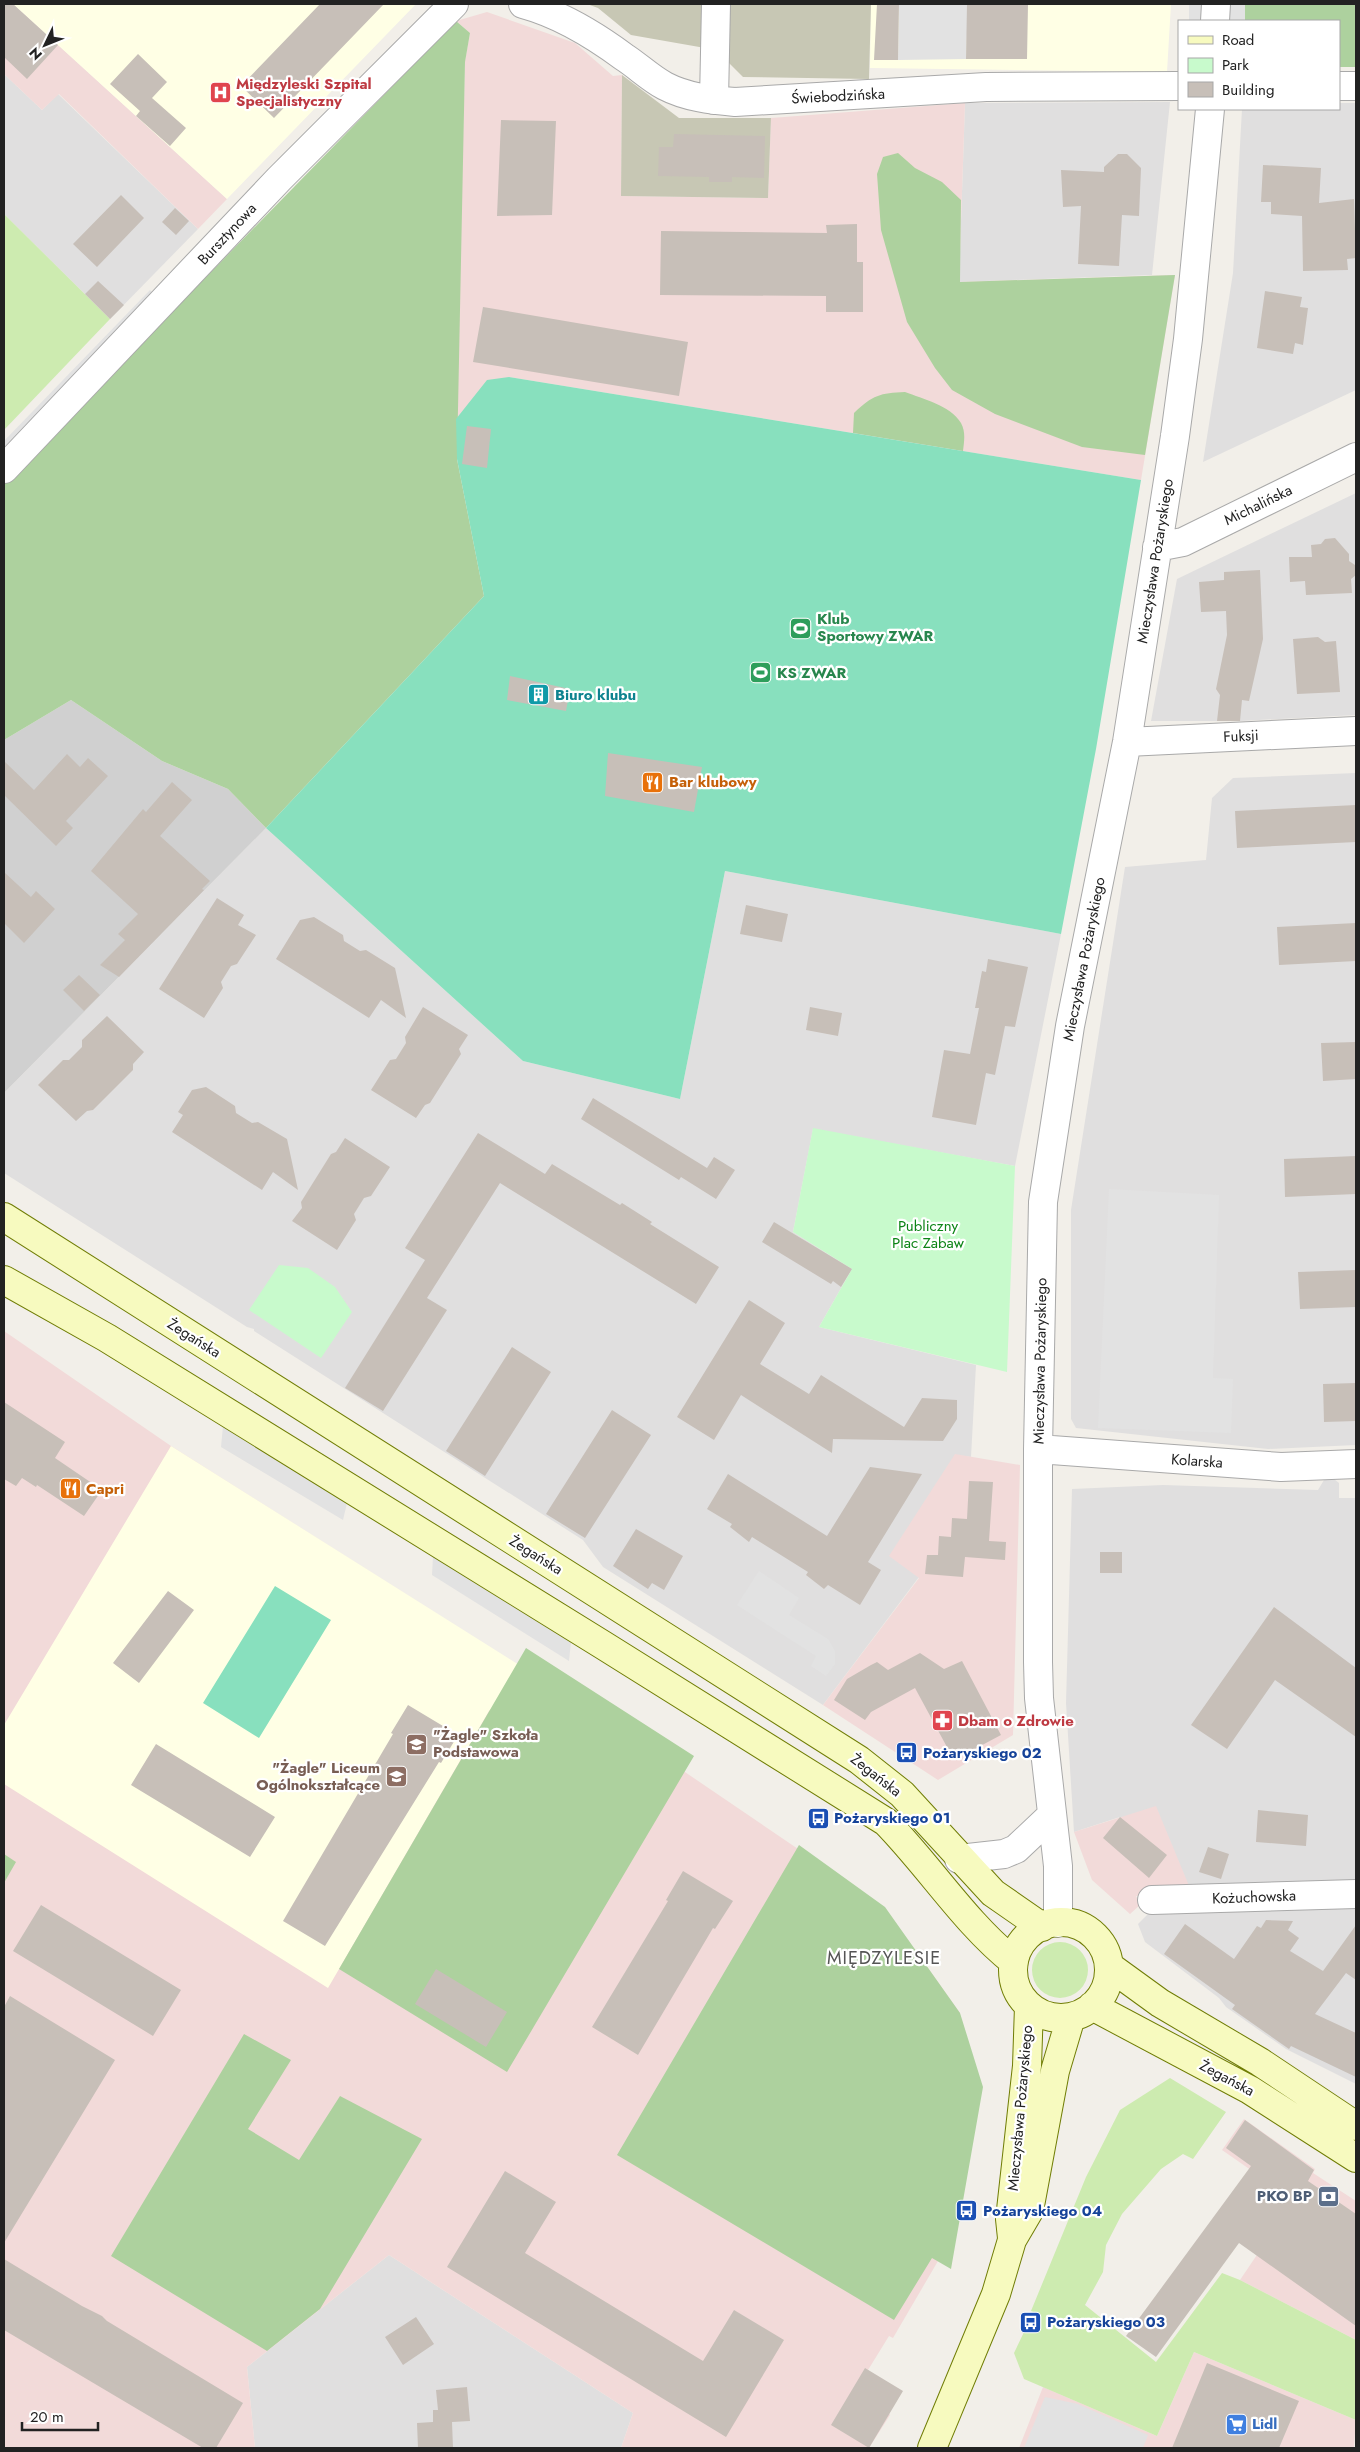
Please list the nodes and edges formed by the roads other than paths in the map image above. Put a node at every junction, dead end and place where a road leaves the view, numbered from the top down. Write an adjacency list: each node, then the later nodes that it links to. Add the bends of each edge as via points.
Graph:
1 (454, 4): 12 (street, Bursztynowa, via 279,179)
2 (523, 4): 9 (street, Świebodzińska, via 545,10 587,32 665,86 686,95)
3 (716, 4): 9 (street)
4 (1216, 4): 5 (street)
5 (1215, 20)
6 (1178, 86): 9 (street, Świebodzińska, via 986,88)
7 (1340, 86): 8 (street)
8 (1356, 86)
9 (714, 100)
10 (1210, 110): 13 (street, Mieczysława Pożaryskiego, via 1188,339)
11 (1356, 457): 13 (street, Michalińska, via 1183,542)
12 (4, 470)
13 (1157, 547): 15 (street, Mieczysława Pożaryskiego)
14 (1356, 731): 15 (street, Fuksji)
15 (1127, 742): 18 (street, Mieczysława Pożaryskiego, via 1070,1026 1043,1202)
16 (4, 1217): 21 (street, Żegańska, via 859,1760 902,1794)
17 (4, 1280): 25 (street, Żegańska, via 132,1354 886,1822 912,1848 992,1944)
18 (1038, 1449): 19 (street, Kolarska, via 1281,1467); 20 (street, Mieczysława Pożaryskiego, via 1038,1671)
19 (1356, 1464)
20 (1051, 1816): 21 (street, via 1016,1849 1004,1854); 24 (street, Mieczysława Pożaryskiego, via 1058,1866)
21 (959, 1859): 24 (street, Żegańska, via 993,1894)
22 (1356, 1894): 23 (street, Kożuchowska)
23 (1152, 1900)
24 (1050, 1925): 25 (street, via 1023,1941); 26 (street, via 1073,1924 1092,1934 1105,1952)
25 (1014, 1962): 27 (street, via 1016,1986)
26 (1109, 1966): 28 (street, via 1105,1988); 29 (street, Żegańska, via 1160,2003 1260,2062)
27 (1029, 2006): 28 (street, via 1049,2016); 31 (street, Mieczysława Pożaryskiego, via 1027,2066 1010,2219)
28 (1082, 2012): 30 (street, Żegańska, via 1250,2090); 31 (street, Mieczysława Pożaryskiego, via 1055,2071 1029,2211)
29 (1356, 2126)
30 (1356, 2158)
31 (1012, 2240): 32 (street, Mieczysława Pożaryskiego, via 996,2294)
32 (932, 2448)

